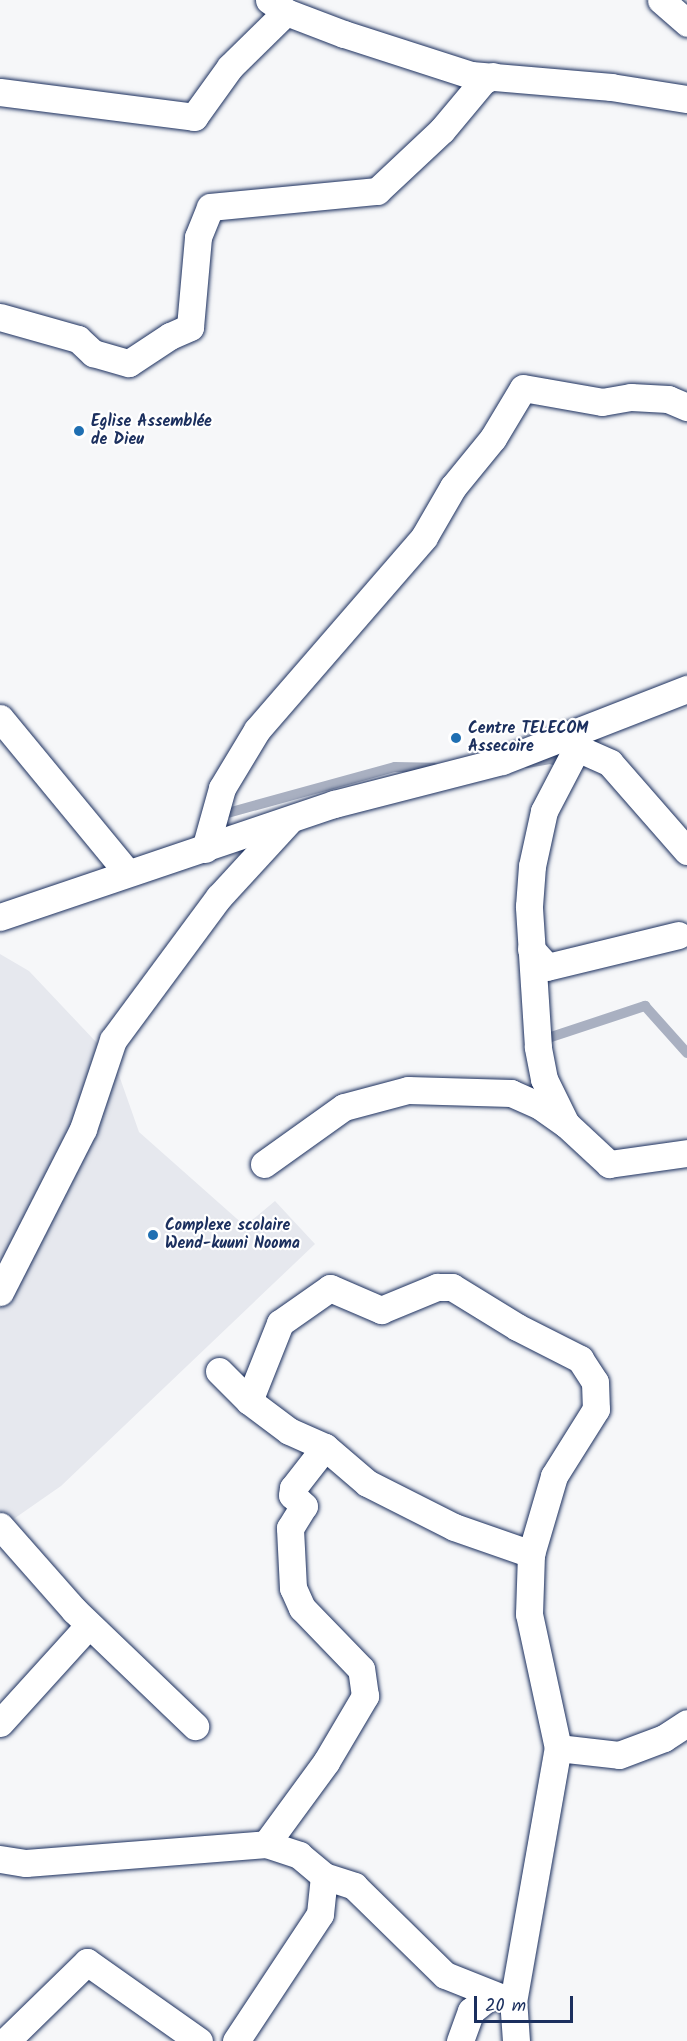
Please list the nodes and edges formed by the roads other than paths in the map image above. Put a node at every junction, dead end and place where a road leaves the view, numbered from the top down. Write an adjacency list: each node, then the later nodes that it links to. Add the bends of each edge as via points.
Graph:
1 (661, 0): 3 (street)
2 (278, 6): 4 (street, via 471,75); 5 (street, via 194,117)
3 (687, 23)
4 (493, 76): 6 (street); 7 (street, via 483,81 442,130 377,191 210,207 198,237 190,327 129,363 93,353 78,339)
5 (0, 92)
6 (687, 99)
7 (0, 317)
8 (687, 407): 13 (street, via 668,399 631,397 602,402 523,388 493,438 453,487 424,537 257,730 222,788)
9 (687, 689): 11 (street)
10 (0, 718): 15 (street)
11 (572, 742): 12 (street, via 334,804); 14 (street, via 610,763); 18 (street, via 542,822 532,866)
12 (291, 819): 13 (street); 22 (street, via 219,897 113,1040 83,1129)
13 (205, 849): 15 (street)
14 (687, 851)
15 (127, 872): 16 (street)
16 (0, 917)
17 (684, 930): 18 (street, via 547,967)
18 (531, 949): 19 (street, via 544,1079)
19 (566, 1124): 20 (street, via 609,1164); 21 (street, via 540,1106 511,1094 408,1090 344,1107)
20 (687, 1153)
21 (264, 1164)
22 (0, 1292)
23 (219, 1371): 24 (street)
24 (249, 1401): 25 (street, via 289,1431); 27 (street, via 280,1323 330,1288 381,1310 437,1287 452,1287 580,1359 595,1382 596,1409 554,1476)
25 (325, 1447): 27 (street, via 367,1483 454,1527); 33 (street, via 293,1488 292,1495 304,1506 290,1528 292,1588 302,1608 361,1669 365,1696 326,1762)
26 (0, 1526): 28 (street, via 28,1562)
27 (531, 1554): 32 (street, via 529,1614)
28 (89, 1625): 29 (street); 31 (street)
29 (0, 1723)
30 (687, 1723): 32 (street, via 664,1738 619,1755)
31 (195, 1726)
32 (558, 1748): 36 (street)
33 (266, 1844): 34 (street, via 26,1863); 35 (street, via 299,1856)
34 (0, 1859)
35 (324, 1876): 36 (street, via 354,1886 445,1975); 39 (street, via 320,1914)
36 (502, 1999): 40 (street, via 471,2011); 41 (street)
37 (6, 2041): 38 (street, via 87,1962)
38 (199, 2041)
39 (236, 2041)
40 (460, 2041)
41 (516, 2041)

